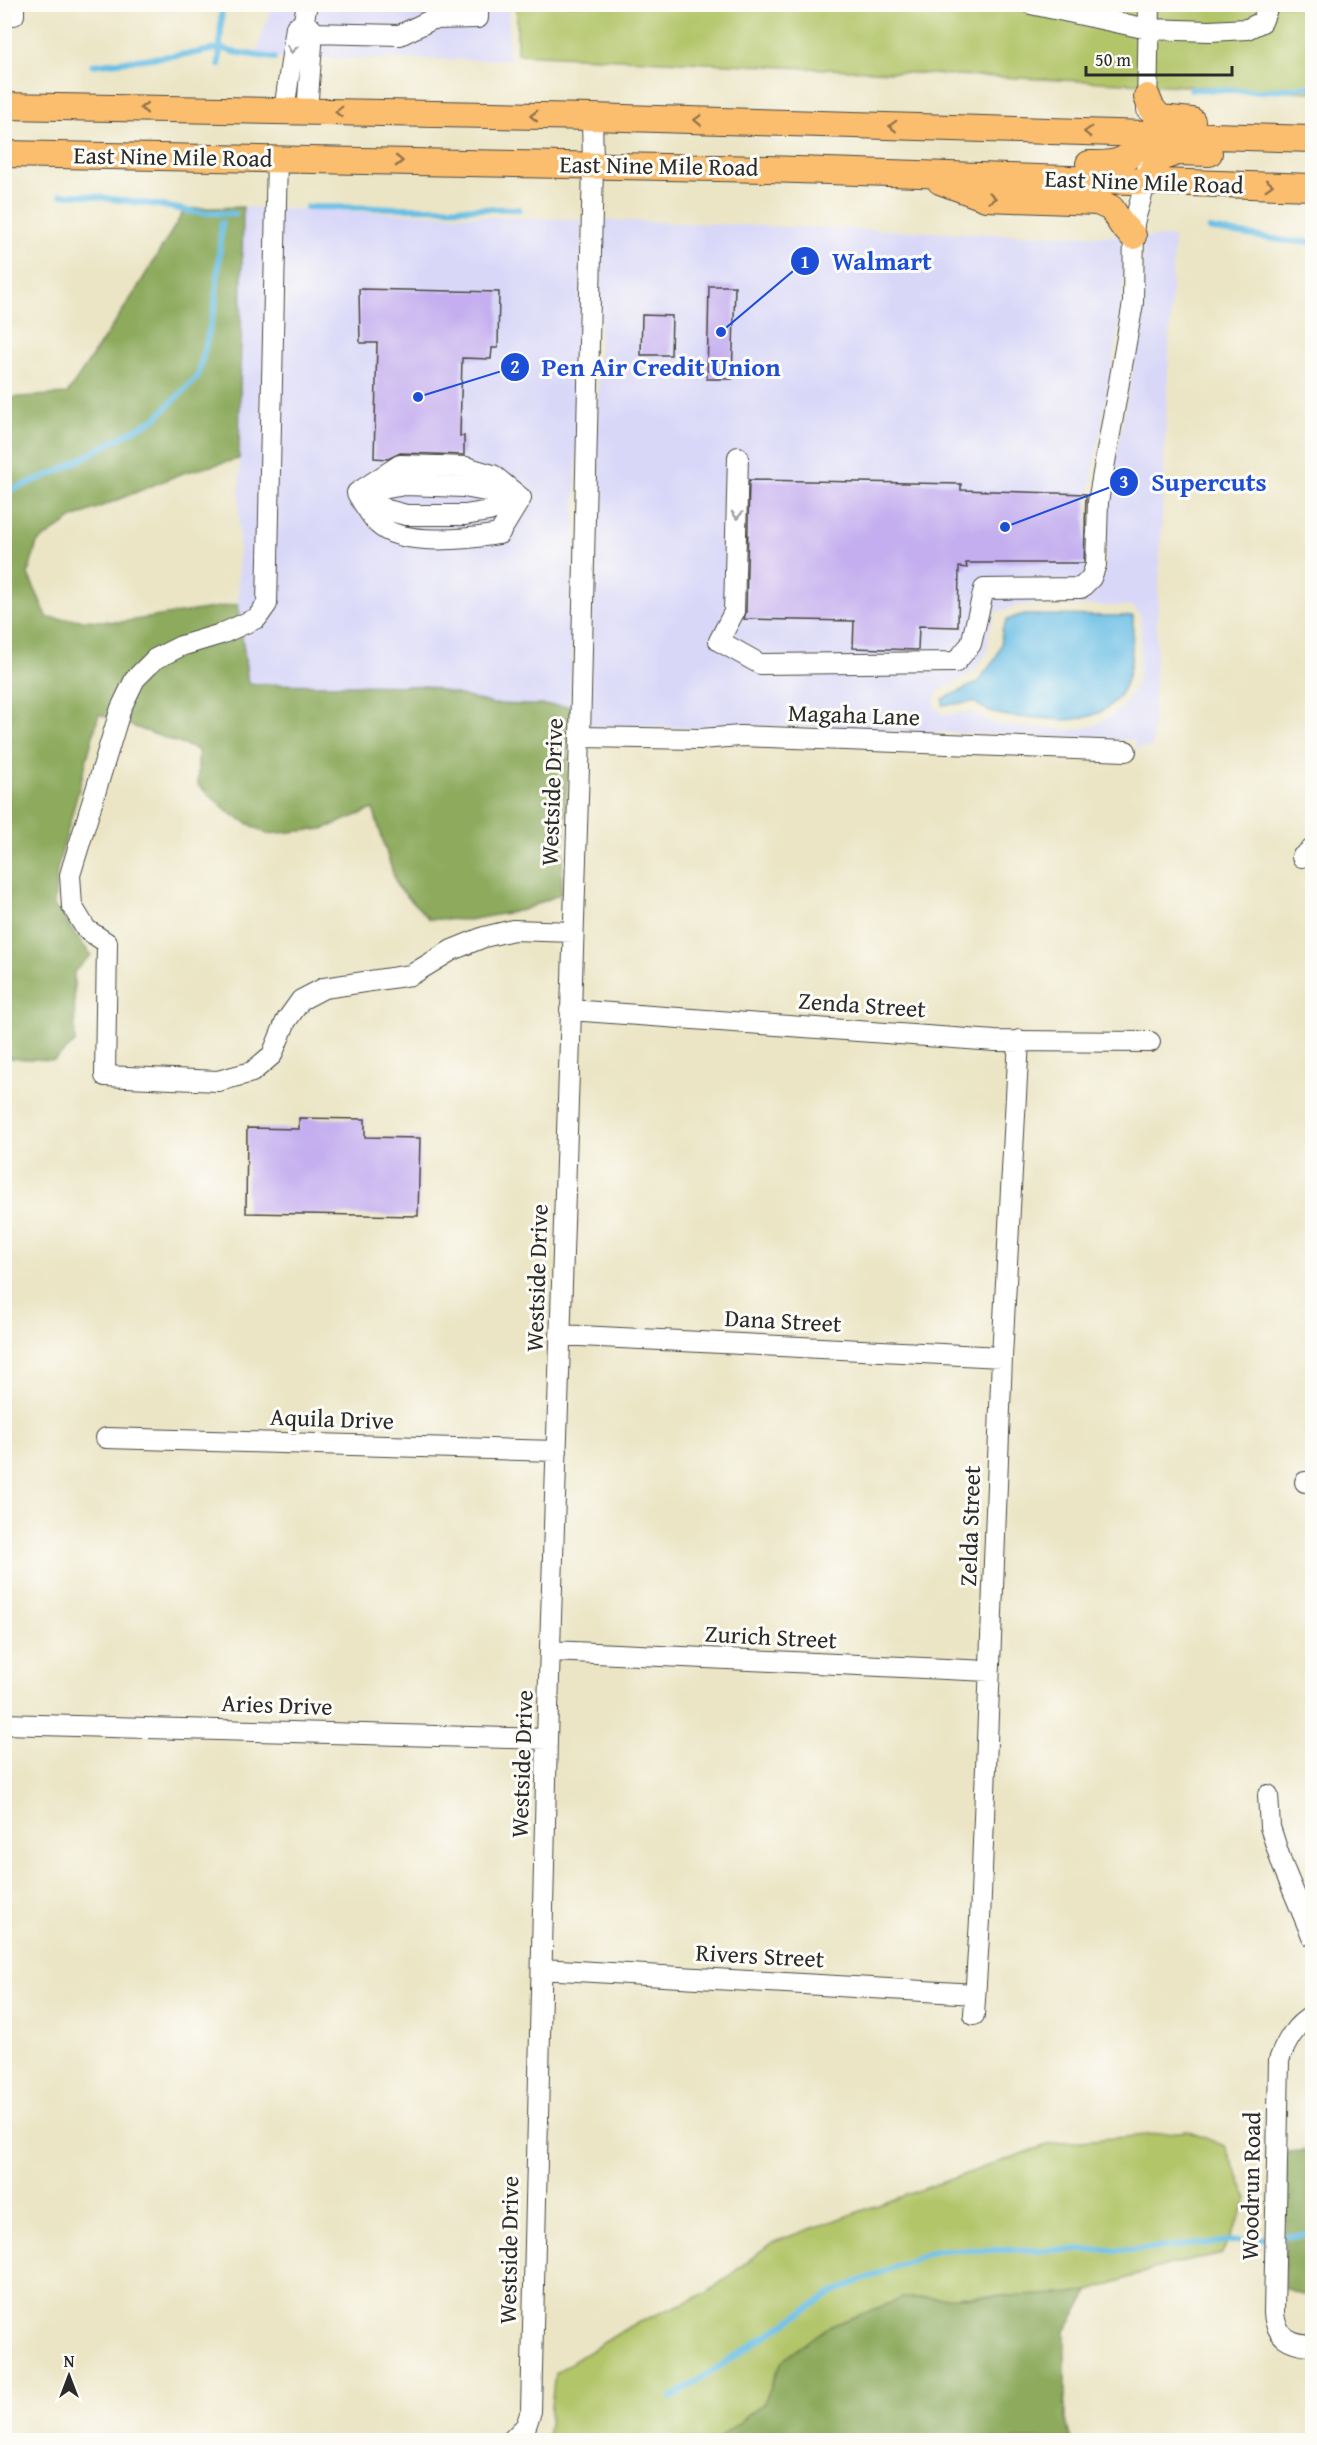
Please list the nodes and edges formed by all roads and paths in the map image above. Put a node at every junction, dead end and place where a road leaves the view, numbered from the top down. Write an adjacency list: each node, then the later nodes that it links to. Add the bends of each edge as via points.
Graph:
1 (14, 4): 7 (street, via 14,15)
2 (307, 4): 8 (street)
3 (478, 4): 8 (street, via 478,18 433,19 400,35)
4 (1030, 4): 9 (street)
5 (1149, 4): 9 (street)
6 (1269, 4): 9 (street, via 1262,22 1247,29)
7 (4, 14)
8 (307, 29): 12 (street, via 312,45)
9 (1148, 29): 10 (street)
10 (1147, 97): 14 (main road, via 1160,118); 15 (street)
11 (4, 106): 12 (main road, East Nine Mile Road, one-way to 11)
12 (295, 111): 13 (main road, East Nine Mile Road, one-way to 12)
13 (592, 117): 15 (main road, East Nine Mile Road, one-way to 13); 20 (street, Westside Drive)
14 (1312, 123)
15 (1146, 133): 16 (main road, East Nine Mile Road); 21 (main road, via 1122,163 1101,165 722,155); 23 (street)
16 (1312, 139)
17 (4, 154): 19 (main road, East Nine Mile Road)
18 (1312, 156): 23 (main road, via 1178,152 1160,158)
19 (277, 158): 20 (main road, East Nine Mile Road, one-way to 20); 31 (street, via 267,604 257,618 155,659 135,679 121,708 70,875 72,906 86,929 108,943 105,1076 218,1081 252,1072 272,1055 286,1021 301,1000 324,988 411,975 452,950 513,930)
20 (593, 165): 21 (main road, East Nine Mile Road); 29 (street, Westside Drive)
21 (650, 166): 22 (main road, East Nine Mile Road)
22 (917, 173): 23 (main road, East Nine Mile Road); 25 (main road, one-way to 25, via 986,198 1097,202 1112,208)
23 (1146, 181): 24 (main road, East Nine Mile Road, one-way to 24); 25 (street)
24 (1312, 187)
25 (1133, 236): 26 (street, one-way to 25, via 734,612 719,641 760,664 956,662 971,644 984,589 1081,588 1091,578 1096,565 1098,502 1133,303)
26 (738, 457)
27 (357, 493): 28 (street); 28 (street, via 400,465 437,466 466,467 493,475); 28 (street, via 384,518 406,526 467,529 494,521)
28 (521, 498)
29 (580, 737): 30 (street, Magaha Lane, via 741,736); 31 (street, Westside Drive)
30 (1126, 751)
31 (573, 932): 32 (street, Westside Drive)
32 (570, 1010): 33 (street, Zenda Street); 35 (street, Westside Drive)
33 (1019, 1040): 34 (street, Zenda Street); 36 (street, Zelda Street)
34 (1150, 1042)
35 (560, 1335): 36 (street, Dana Street); 38 (street, Westside Drive)
36 (1002, 1357): 40 (street, Zelda Street)
37 (106, 1438): 38 (street, Aquila Drive)
38 (557, 1451): 39 (street, Westside Drive)
39 (552, 1652): 40 (street, Zurich Street); 42 (street, Westside Drive)
40 (989, 1671): 46 (street, Zelda Street)
41 (4, 1724): 42 (street, Aries Drive)
42 (547, 1738): 45 (street, Westside Drive)
43 (1268, 1795): 44 (street, via 1270,1827)
44 (1312, 1936)
45 (542, 1969): 46 (street, Rivers Street); 50 (street, Westside Drive, via 531,2411 526,2426)
46 (975, 1994): 47 (street, Zelda Street)
47 (974, 2015)
48 (1312, 2016): 49 (street, Woodrun Road, via 1293,2032 1279,2060 1274,2313 1280,2333 1288,2340)
49 (1312, 2345)
50 (515, 2439)

